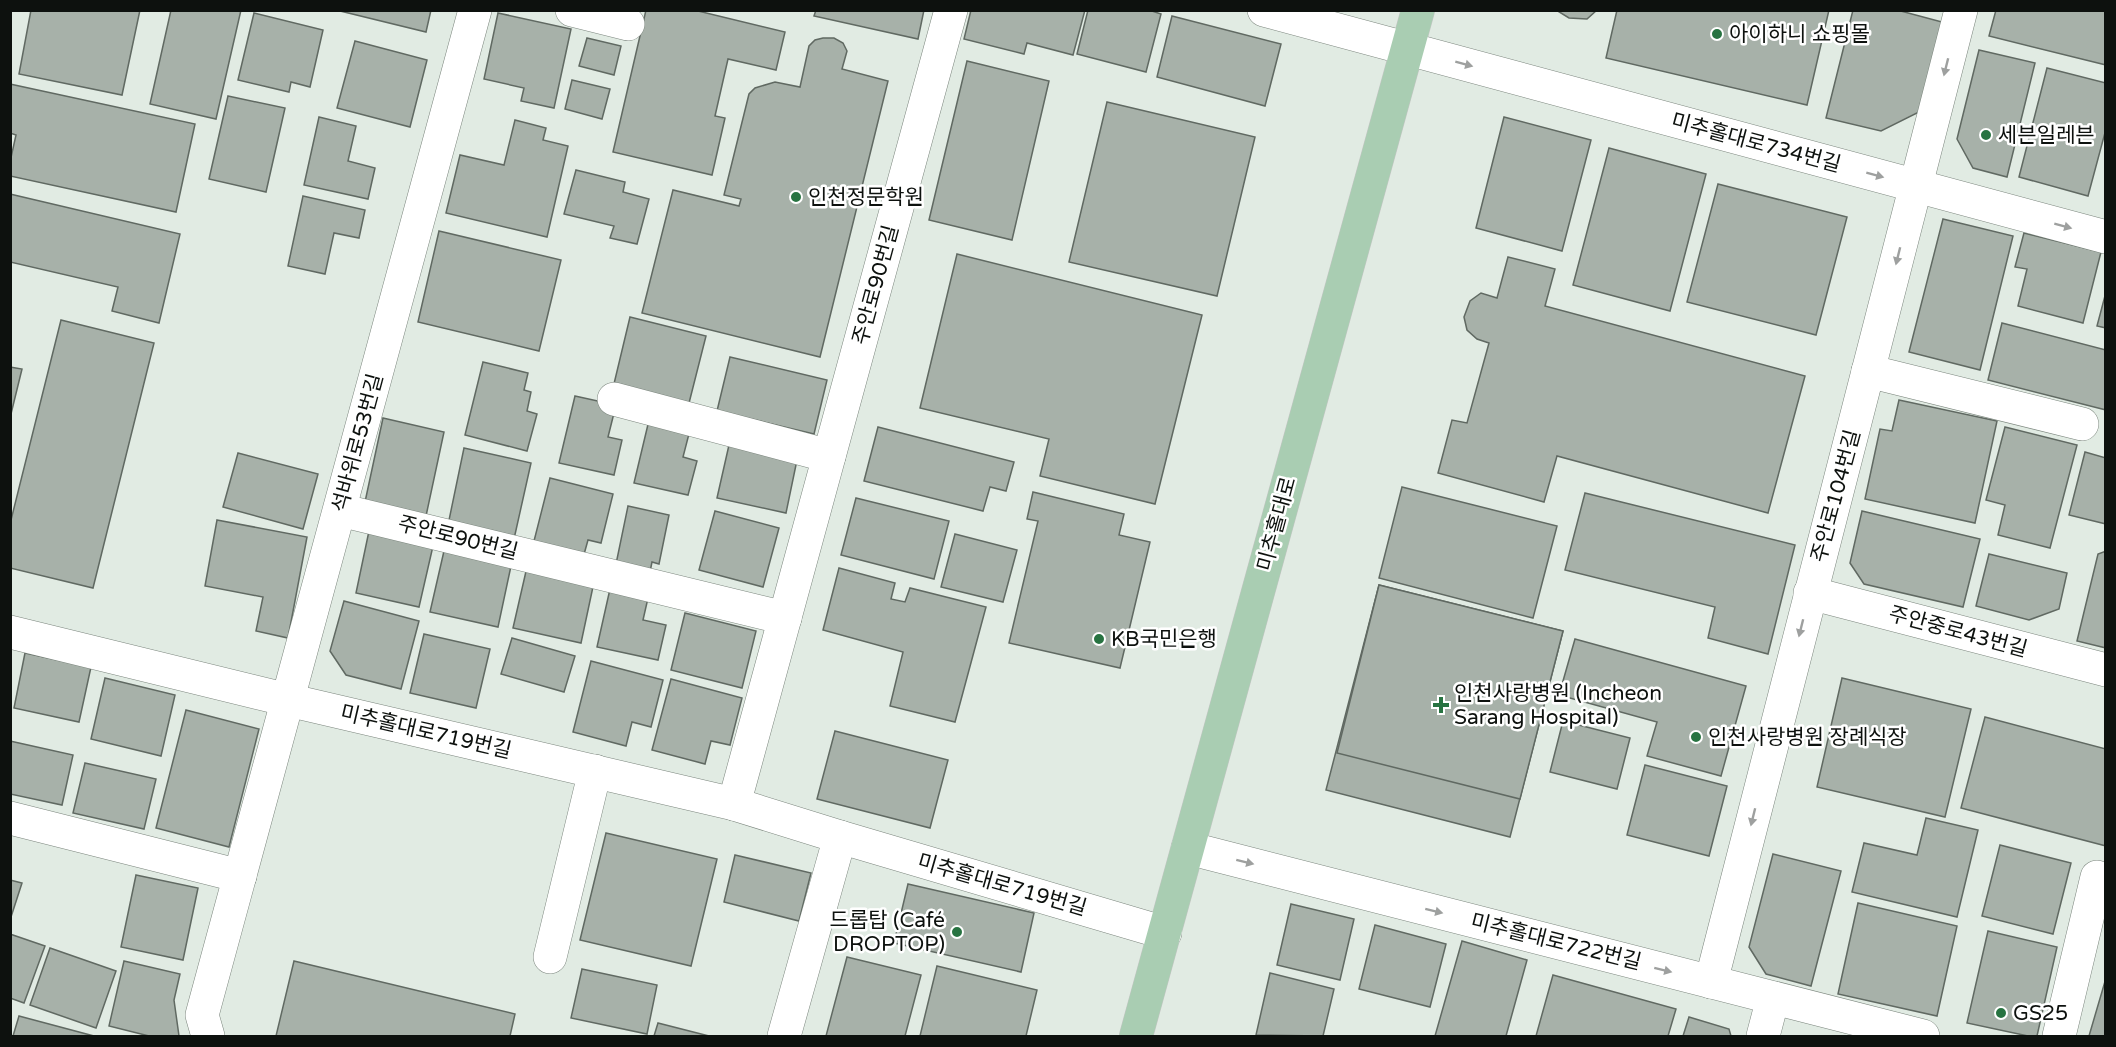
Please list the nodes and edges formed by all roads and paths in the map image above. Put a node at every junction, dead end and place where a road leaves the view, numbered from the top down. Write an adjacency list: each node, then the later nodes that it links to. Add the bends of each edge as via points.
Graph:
1 (476, 10): 15 (lane, 석바위로53번길)
2 (572, 10): 7 (lane)
3 (951, 10): 14 (lane, 주안로90번길)
4 (1264, 10): 8 (lane, 미추홀대로734번길)
5 (1418, 10): 8 (main road, 미추홀대로)
6 (1961, 10): 9 (lane, 주안로104번길, one-way to 9)
7 (628, 24)
8 (1407, 49): 9 (lane, 미추홀대로734번길, one-way to 9); 25 (main road, 미추홀대로)
9 (1916, 186): 10 (lane, 미추홀대로734번길, one-way to 10); 11 (lane, 주안로104번길, one-way to 11)
10 (2106, 237)
11 (1868, 371): 13 (lane); 16 (lane, 주안로104번길)
12 (614, 399): 14 (lane)
13 (2082, 424)
14 (829, 456): 17 (lane, 주안로90번길)
15 (340, 510): 17 (lane, 주안로90번길); 20 (lane, 석바위로53번길)
16 (1810, 593): 19 (lane, 주안중로43번길); 30 (lane, 주안로104번길, one-way to 30)
17 (785, 618): 22 (lane, 주안로90번길)
18 (10, 632): 20 (lane, 미추홀대로719번길)
19 (2106, 670)
20 (288, 700): 21 (lane, 미추홀대로719번길); 26 (lane, 석바위로53번길)
21 (595, 771): 22 (lane, 미추홀대로719번길); 29 (lane)
22 (734, 804): 24 (lane, 미추홀대로719번길)
23 (10, 818): 26 (lane)
24 (840, 837): 28 (lane, 미추홀대로719번길); 33 (lane)
25 (1188, 848): 28 (main road, 미추홀대로); 30 (lane, 미추홀대로722번길, one-way to 30)
26 (240, 876): 32 (lane, 석바위로53번길, via 202,1014)
27 (2097, 877): 37 (lane)
28 (1164, 933): 34 (main road, 미추홀대로)
29 (550, 957)
30 (1710, 982): 31 (lane, 미추홀대로722번길)
31 (1773, 998): 35 (lane); 36 (lane, 미추홀대로722번길)
32 (208, 1036)
33 (784, 1036)
34 (1136, 1036)
35 (1763, 1036)
36 (1923, 1036)
37 (2059, 1036)

